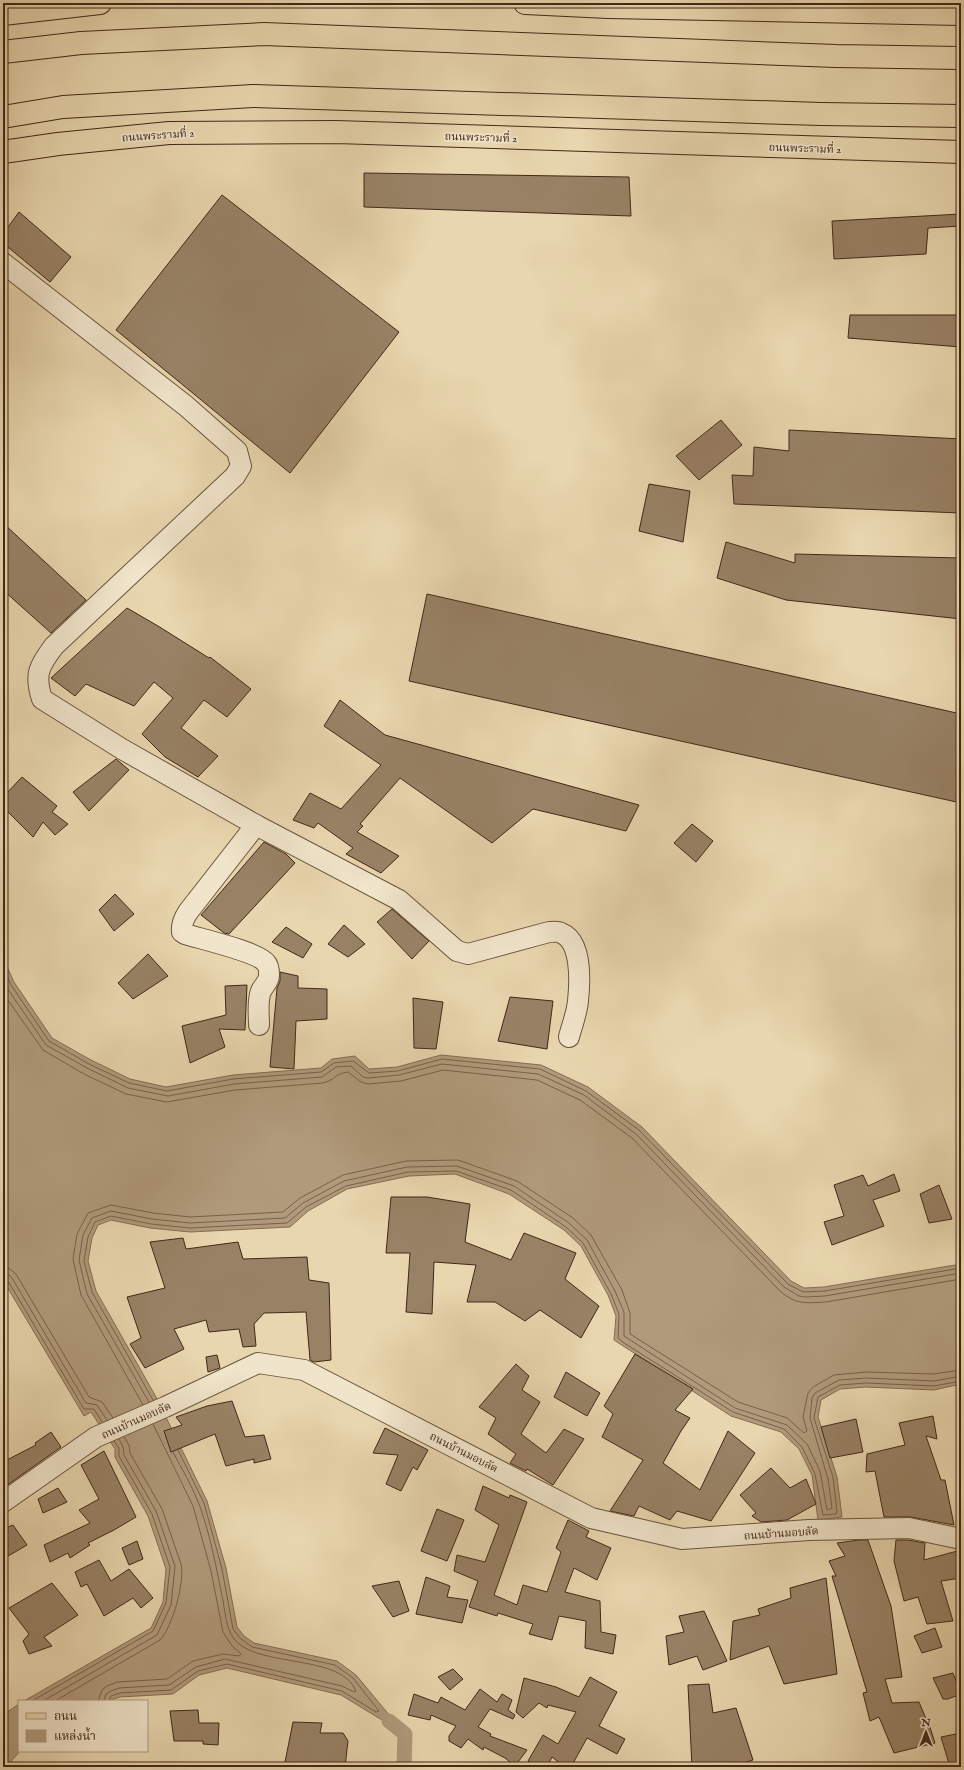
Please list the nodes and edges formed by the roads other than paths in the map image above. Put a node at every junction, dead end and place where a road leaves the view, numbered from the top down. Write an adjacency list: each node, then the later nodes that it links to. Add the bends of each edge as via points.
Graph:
1 (100, 3): 4 (main road)
2 (525, 3): 3 (main road, via 608,7)
3 (937, 8): 5 (main road)
4 (3, 14)
5 (961, 14)
6 (3, 52): 7 (main road, via 81,43 264,34 836,56)
7 (961, 58)
8 (961, 116): 9 (main road, via 254,96 63,107)
9 (3, 117)
10 (3, 152): 11 (main road, ถนนพระรามที่ 2, via 169,133 336,132)
11 (961, 152)
12 (3, 263): 13 (street, via 186,406 237,451 241,466 236,476 54,646 40,666 38,686 42,699 122,749)
13 (256, 825): 14 (street, via 188,912 182,932 247,953 266,963 269,978 261,991); 15 (street, via 399,900 458,951 468,954 549,932 560,932 570,939 576,950 578,971 578,1002)
14 (259, 1025)
15 (569, 1037)
16 (3, 1502): 17 (street, ถนนบ้านมอบลัด, via 96,1437 258,1364 304,1370 591,1518 682,1539 809,1530 909,1528)
17 (961, 1539)

